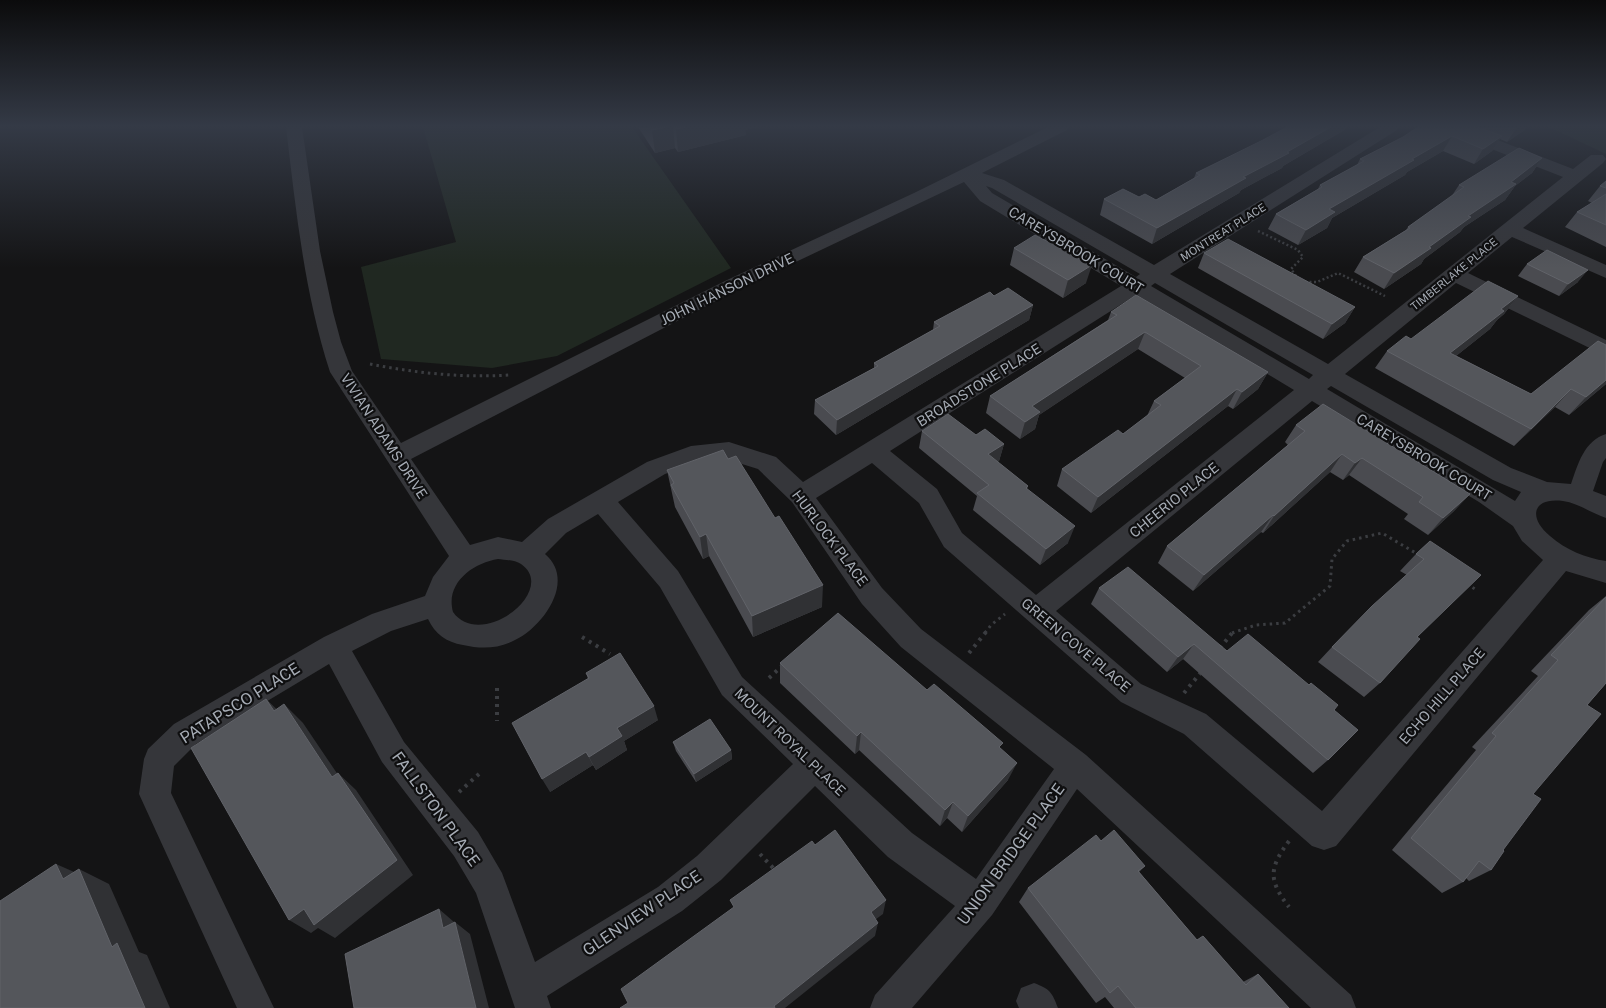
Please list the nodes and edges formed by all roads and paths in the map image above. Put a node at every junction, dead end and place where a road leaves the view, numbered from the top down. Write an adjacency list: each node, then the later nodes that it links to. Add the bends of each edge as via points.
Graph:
1 (301, 174): 23 (street, VIVIAN ADAMS DRIVE, via 317,290 333,352 341,372)
2 (964, 174): 23 (street, JOHN HANSON DRIVE, via 734,284)
3 (967, 174): 14 (street, CAREYSBROOK COURT, via 986,197)
4 (969, 174): 12 (street, CAREYSBROOK COURT, via 998,184)
5 (1316, 174): 9 (street, MONTREAT PLACE)
6 (1569, 174): 8 (street)
7 (1577, 174): 8 (street, TIMBERLAKE PLACE)
8 (1574, 176): 10 (street, TIMBERLAKE PLACE)
9 (1240, 222): 12 (street, MONTREAT PLACE); 15 (path, via 1298,250 1303,257 1291,269 1305,282 1317,282 1338,273)
10 (1509, 230): 11 (street); 13 (street, TIMBERLAKE PLACE)
11 (1606, 272)
12 (1156, 274): 14 (street, BROADSTONE PLACE); 18 (street, CAREYSBROOK COURT)
13 (1453, 274): 16 (street); 18 (street, TIMBERLAKE PLACE)
14 (1137, 286): 20 (street, CAREYSBROOK COURT); 22 (street, BROADSTONE PLACE)
15 (1385, 296)
16 (1606, 348)
17 (370, 364): 19 (path, via 441,376)
18 (1331, 374): 20 (street, TIMBERLAKE PLACE); 24 (street, CAREYSBROOK COURT, via 1502,474)
19 (517, 375)
20 (1311, 389): 29 (street, CAREYSBROOK COURT, via 1488,495); 38 (street, CHEERIO PLACE)
21 (1606, 443): 26 (street, via 1592,458)
22 (874, 451): 25 (street, BROADSTONE PLACE); 38 (street, GREEN COVE PLACE, via 928,496 953,540)
23 (396, 456): 33 (street, VIVIAN ADAMS DRIVE)
24 (1542, 491): 26 (street, CAREYSBROOK COURT); 29 (street, via 1527,500 1523,511)
25 (801, 495): 27 (street, HURLOCK PLACE, via 767,463 729,451 691,455 656,468); 44 (street, HURLOCK PLACE, via 872,596 911,638)
26 (1579, 496): 28 (street, CAREYSBROOK COURT)
27 (601, 500): 30 (street, HURLOCK PLACE, via 557,526); 50 (street, MOUNT ROYAL PLACE, via 669,579 732,686)
28 (1606, 508)
29 (1525, 521): 32 (street, via 1532,535)
30 (528, 553): 33 (street, via 514,548 498,548 480,551); 37 (street, via 543,568 546,587 532,614 518,626 484,637 468,636 446,624)
31 (1424, 558): 42 (path, via 1382,533 1347,541 1332,559 1330,586 1310,604 1285,623 1256,625 1232,633)
32 (1561, 558): 34 (street, via 1594,572); 53 (street, ECHO HILL PLACE)
33 (465, 559): 37 (street, via 444,580)
34 (1606, 572)
35 (1467, 584): 36 (path)
36 (1475, 588)
37 (437, 604): 40 (street, PATAPSCO PLACE, via 382,622)
38 (1029, 605): 44 (path, via 991,625 975,647); 53 (street, GREEN COVE PLACE, via 1131,693 1195,724)
39 (582, 636): 41 (path)
40 (334, 646): 56 (street, FALLSTON PLACE, via 393,752 466,844 490,885); 57 (street, PATAPSCO PLACE, via 185,734 159,759 155,794)
41 (610, 654)
42 (1214, 655)
43 (783, 665): 46 (path)
44 (950, 670): 51 (street, HURLOCK PLACE)
45 (1202, 670): 48 (path)
46 (770, 678)
47 (497, 688): 49 (path)
48 (1179, 699)
49 (497, 721)
50 (814, 765): 54 (street, MOUNT ROYAL PLACE, via 900,846); 56 (street, GLENVIEW PLACE, via 709,868)
51 (1075, 766): 54 (street, UNION BRIDGE PLACE); 59 (street, HURLOCK PLACE)
52 (1295, 834): 55 (path, via 1276,857 1272,868 1274,884)
53 (1324, 834)
54 (980, 903): 58 (street, UNION BRIDGE PLACE)
55 (1289, 907)
56 (530, 998)
57 (256, 1008)
58 (888, 1008)
59 (1338, 1008)

